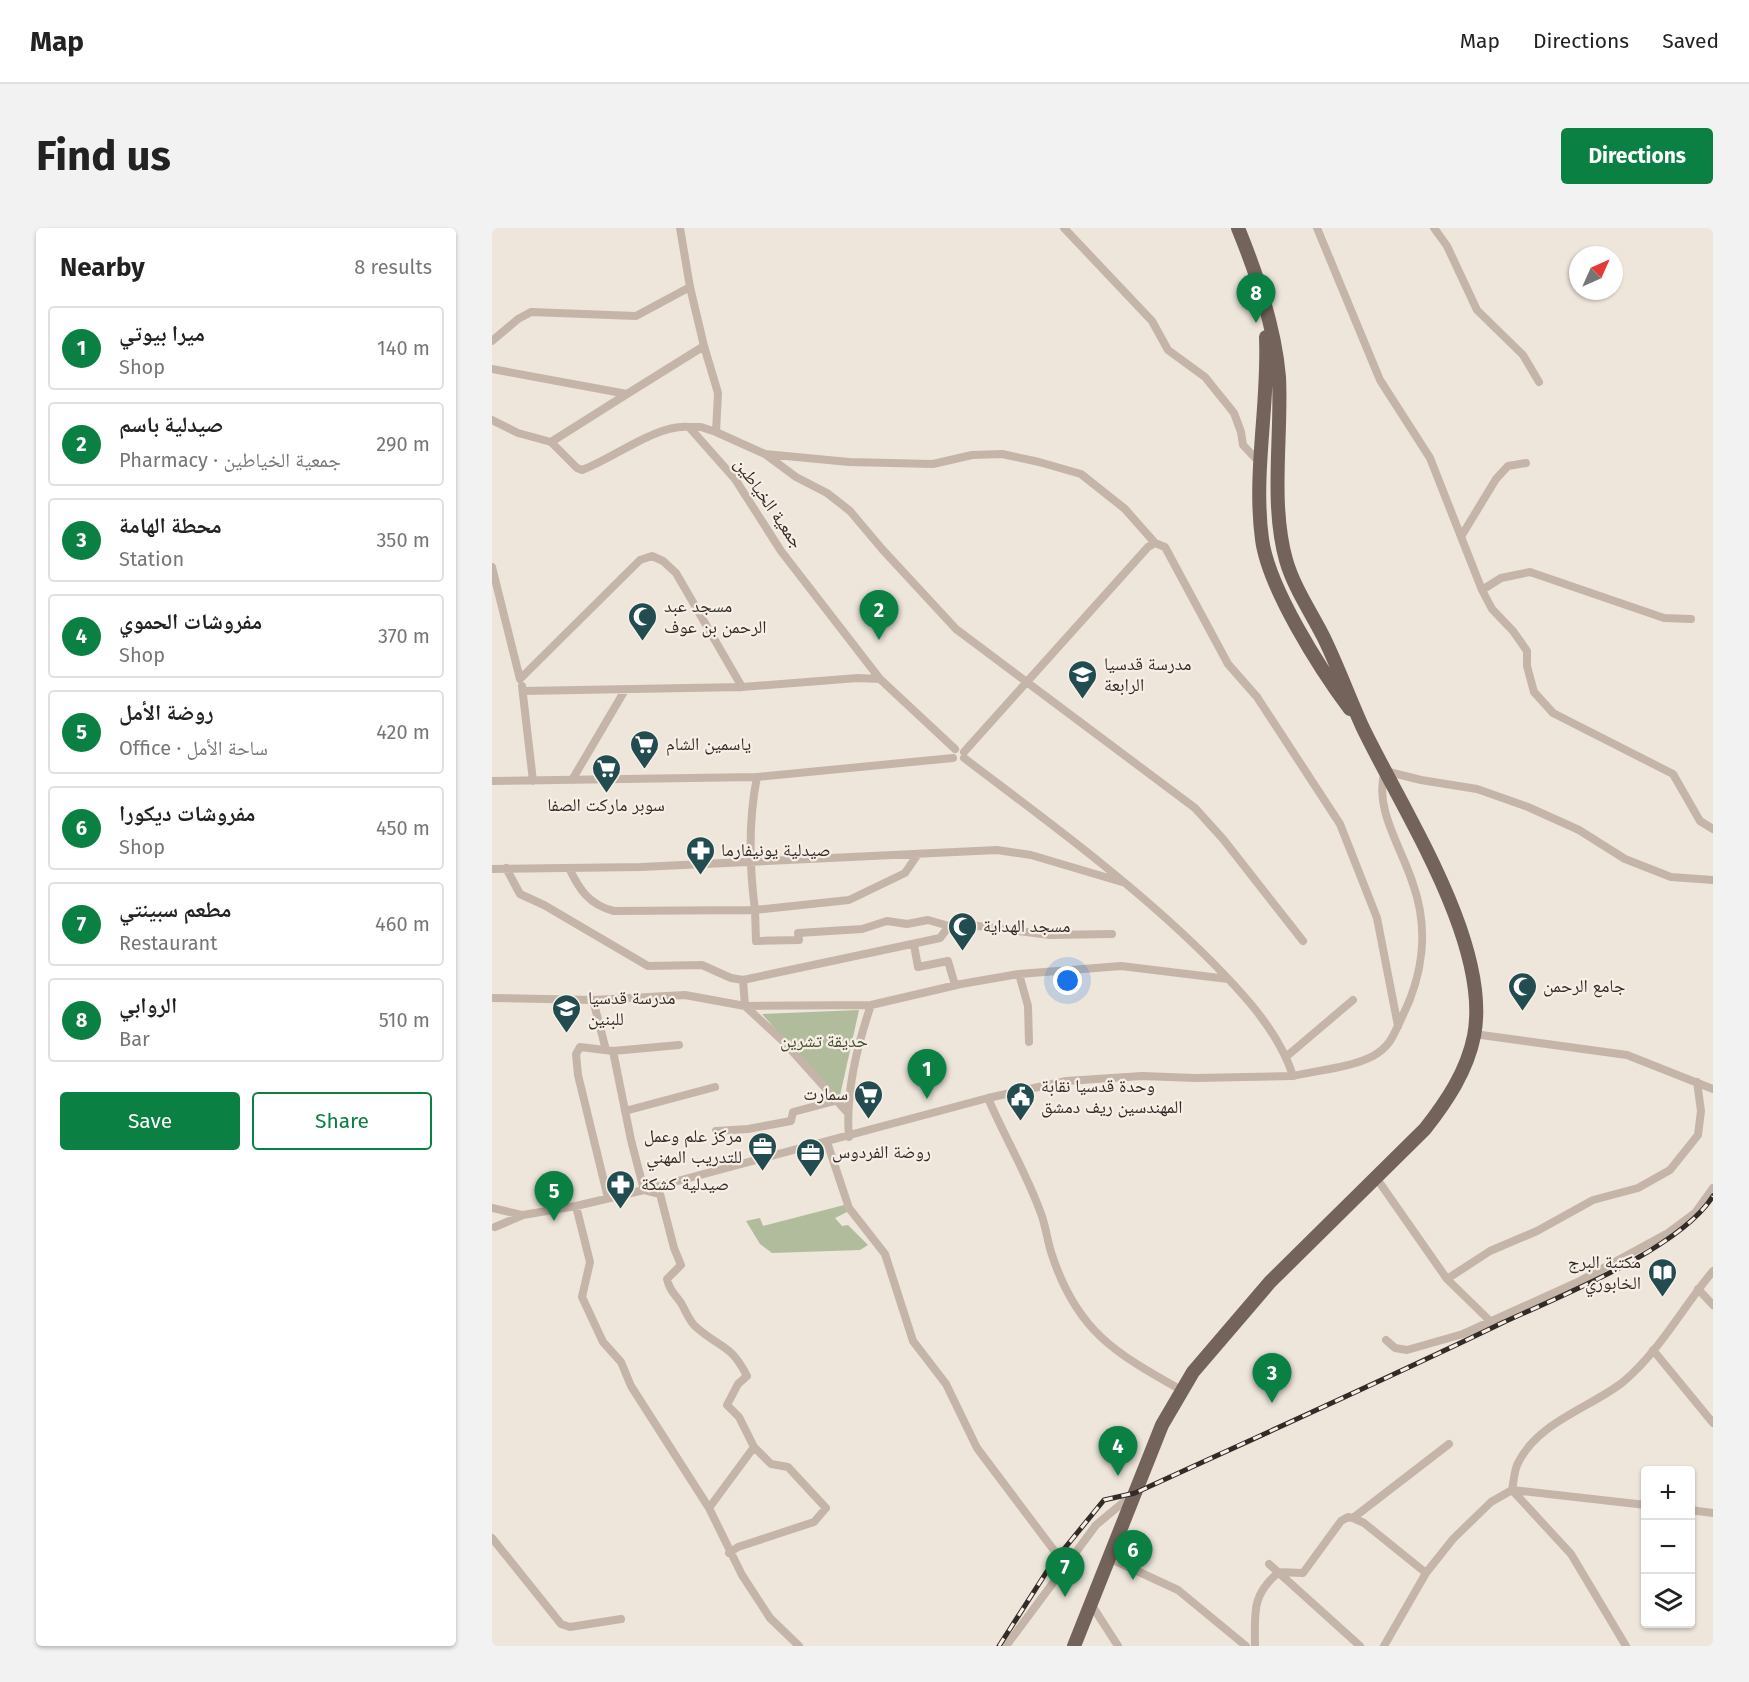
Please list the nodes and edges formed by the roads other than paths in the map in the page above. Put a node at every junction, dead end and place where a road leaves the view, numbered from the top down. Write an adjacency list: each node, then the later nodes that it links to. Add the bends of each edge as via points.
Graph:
1 (680, 228): 6 (street)
2 (1064, 228): 19 (street, via 1152,321 1168,350 1205,377 1234,413 1243,445)
3 (1238, 228): 7 (main road)
4 (1317, 228): 20 (street, via 1380,381 1430,458)
5 (1434, 228): 11 (street, via 1478,310 1523,355)
6 (690, 287): 8 (street, via 636,316 531,312); 9 (street)
7 (1264, 308): 19 (main road, via 1267,370); 31 (main road, via 1274,340 1279,378 1283,548 1295,584 1329,648)
8 (492, 341)
9 (704, 346): 12 (street); 15 (street, via 718,393)
10 (492, 369): 12 (street)
11 (1539, 382)
12 (627, 394): 16 (street)
13 (492, 420): 16 (street, via 518,433)
14 (689, 427): 15 (street); 16 (street, via 679,426 653,436 582,470); 26 (street, جمعية الخياطين, via 735,478 781,551)
15 (716, 432): 17 (street)
16 (551, 442)
17 (765, 454): 21 (street, via 933,464 972,455 1002,454 1039,462 1081,474 1125,509); 27 (street, via 850,511 956,629)
18 (1526, 463): 20 (street, via 1508,466 1496,478)
19 (1262, 465): 31 (main road, via 1262,540 1270,571 1325,673)
20 (1462, 535): 23 (street)
21 (1155, 543): 27 (street, via 1062,640); 61 (street, via 1171,555 1228,663 1257,698 1340,824 1377,918)
22 (492, 567): 25 (street)
23 (1482, 590): 24 (street, via 1501,578 1530,572 1664,618); 39 (street, via 1492,609 1527,651 1534,692 1553,713 1673,774 1700,821)
24 (1691, 619)
25 (520, 679): 28 (street, via 640,560 652,556 676,573); 30 (street)
26 (880, 679): 28 (street); 32 (street, جمعية الخياطين)
27 (1028, 684): 33 (street); 50 (street, via 1196,808)
28 (742, 687): 29 (street)
29 (626, 690): 30 (street); 36 (street)
30 (523, 691): 38 (street)
31 (1362, 725): 34 (main road)
32 (954, 754): 33 (street, via 957,761); 35 (street)
33 (964, 755): 46 (street)
34 (1385, 771): 45 (street, via 1488,793 1579,830 1625,859 1671,877); 61 (street, via 1380,786 1382,802 1414,884 1422,938 1414,992); 62 (main road, via 1446,890 1458,922 1472,976)
35 (757, 777): 36 (street); 41 (street, via 750,813)
36 (572, 780): 38 (street)
37 (492, 781): 38 (street)
38 (533, 781)
39 (1713, 829)
40 (918, 854): 41 (street); 46 (street, via 997,850 1031,855); 47 (street, via 905,873 849,900)
41 (749, 861): 44 (street); 47 (street)
42 (492, 868): 43 (street)
43 (506, 868): 44 (street); 54 (street, via 520,894 648,966 702,965)
44 (569, 868): 47 (street, via 580,891 600,908)
45 (1713, 880)
46 (1125, 883): 53 (street)
47 (755, 910): 48 (street, via 756,941 799,940 798,933 862,929 886,921 907,924 928,920)
48 (949, 926): 49 (street, via 1050,935); 51 (street, via 940,938)
49 (1112, 934)
50 (1303, 941)
51 (914, 945): 54 (street); 55 (street, via 918,967 948,961)
52 (1019, 974): 53 (street, via 1121,966); 55 (street); 63 (street, via 1028,1006)
53 (1228, 979): 66 (street)
54 (743, 980): 60 (street)
55 (955, 984): 59 (street)
56 (492, 998): 57 (street)
57 (593, 1000): 60 (street, via 685,995); 65 (street)
58 (1353, 1000): 66 (street)
59 (871, 1005): 60 (street); 74 (street, via 861,1034)
60 (745, 1006): 72 (street, via 784,1042)
61 (1398, 1026): 67 (street, via 1388,1046 1371,1057)
62 (1474, 1034): 68 (street, via 1627,1055); 78 (main road, via 1458,1081 1443,1106)
63 (1029, 1042)
64 (680, 1045): 65 (street)
65 (610, 1050): 73 (street); 81 (street, via 580,1047 576,1054)
66 (1287, 1056): 67 (street)
67 (1293, 1076): 71 (street, via 1143,1076 1066,1081)
68 (1696, 1082): 70 (street); 87 (street, via 1701,1111 1698,1135 1670,1170 1638,1188 1593,1200 1490,1251)
69 (715, 1087): 73 (street)
70 (1713, 1089)
71 (988, 1098): 76 (street); 93 (street, via 1041,1212 1052,1256 1071,1299 1094,1334 1134,1364)
72 (835, 1101): 74 (street); 75 (street, via 793,1112 791,1121 748,1130)
73 (625, 1111): 80 (street)
74 (847, 1112): 76 (street)
75 (716, 1131)
76 (849, 1137): 77 (street)
77 (827, 1142): 80 (street); 108 (street, via 849,1208 885,1254 913,1341 946,1383 977,1448)
78 (1374, 1176): 87 (street); 93 (main road, via 1263,1290)
79 (1713, 1188): 90 (street, via 1695,1213 1668,1233 1578,1282)
80 (644, 1190): 81 (street); 96 (street, via 660,1194 681,1264 667,1279 669,1291 680,1301 694,1326 728,1347 747,1376 727,1405 739,1417)
81 (608, 1198): 82 (street)
82 (576, 1206): 84 (street); 100 (street, via 590,1262 582,1296 603,1342 621,1362 631,1386)
83 (492, 1208): 84 (street); 85 (street, via 497,1217)
84 (523, 1215): 85 (street)
85 (494, 1229)
86 (1713, 1271): 88 (street)
87 (1447, 1279): 90 (street)
88 (1698, 1290): 89 (street); 92 (street)
89 (1713, 1305)
90 (1489, 1320): 91 (street, via 1463,1334 1407,1350 1395,1348)
91 (1386, 1340)
92 (1653, 1350): 94 (street); 97 (street, via 1623,1382 1557,1422 1532,1445 1518,1463)
93 (1180, 1390): 98 (main road)
94 (1713, 1423)
95 (1449, 1444): 103 (street)
96 (754, 1447): 100 (street); 105 (street, via 771,1464 788,1467 826,1508 814,1522)
97 (1512, 1490): 99 (street); 110 (street, via 1491,1502 1453,1539); 121 (street, via 1571,1554)
98 (1135, 1493): 106 (main road); 108 (street, via 1096,1525)
99 (1641, 1504)
100 (709, 1508): 105 (street)
101 (1695, 1511): 102 (street)
102 (1713, 1513)
103 (1353, 1518): 109 (street, via 1341,1521 1303,1573); 110 (street)
104 (492, 1538): 112 (street, via 561,1623 570,1627)
105 (729, 1553): 113 (street, via 770,1617)
106 (1109, 1558): 111 (main road); 117 (street, via 1178,1590)
107 (1269, 1564): 109 (street)
108 (1065, 1565): 114 (street)
109 (1279, 1572): 118 (street, via 1263,1586 1255,1610); 119 (street)
110 (1426, 1573): 120 (street)
111 (1090, 1604): 115 (main road); 116 (street)
112 (621, 1619)
113 (799, 1646)
114 (1006, 1646)
115 (1074, 1646)
116 (1118, 1646)
117 (1246, 1646)
118 (1255, 1646)
119 (1360, 1646)
120 (1384, 1646)
121 (1626, 1646)

